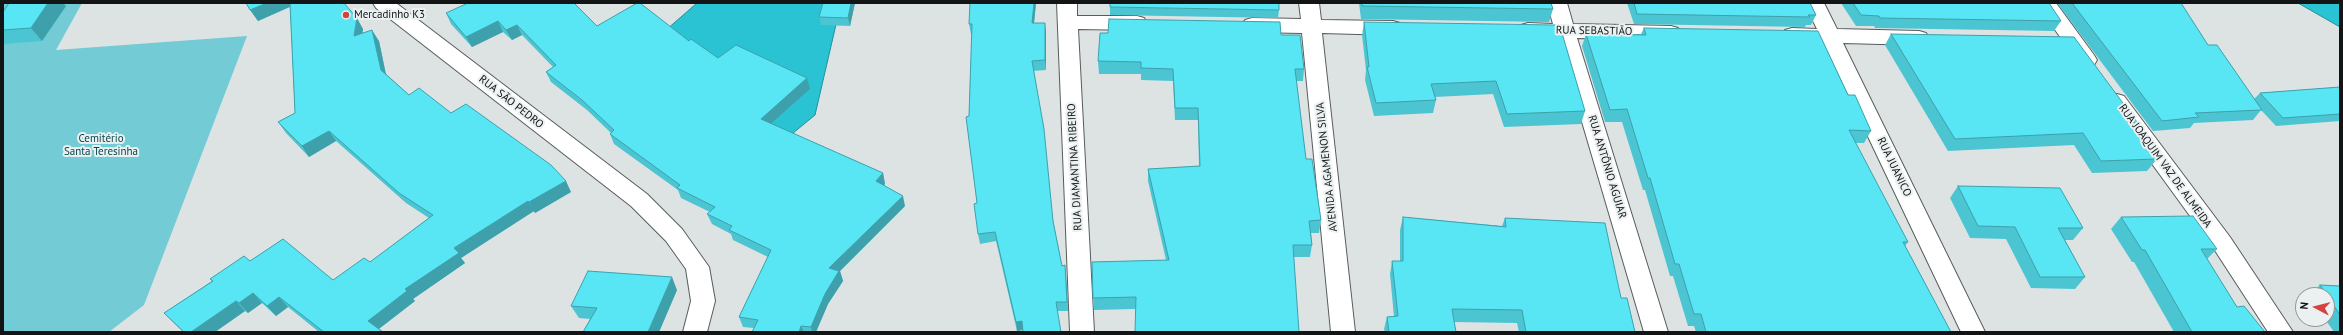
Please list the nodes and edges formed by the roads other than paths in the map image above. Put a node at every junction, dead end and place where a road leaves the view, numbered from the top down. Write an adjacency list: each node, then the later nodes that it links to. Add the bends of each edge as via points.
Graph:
1 (383, 3): 19 (street, RUA SÃO PEDRO, via 639,200 674,235 697,267 703,301)
2 (1309, 3): 9 (street, AVENIDA AGAMENON SILVA)
3 (1557, 3): 12 (street, RUA ANTÔNIO AGUIAR)
4 (1814, 3): 15 (street, RUA JUANICO)
5 (2046, 3): 18 (street, RUA JOAQUIM VAZ DE ALMEIDA)
6 (1067, 12): 7 (street); 20 (street, RUA DIAMANTINA RIBEIRO)
7 (1154, 23)
8 (1234, 25): 9 (street)
9 (1313, 26): 10 (street); 21 (street, AVENIDA AGAMENON SILVA)
10 (1408, 28)
11 (1511, 30): 12 (street, RUA SEBASTIÃO)
12 (1566, 31): 13 (street, RUA SEBASTIÃO); 22 (street, RUA ANTÔNIO AGUIAR)
13 (1688, 33)
14 (1776, 35): 15 (street)
15 (1831, 36): 16 (street); 23 (street, RUA JUANICO)
16 (1940, 38)
17 (2049, 40): 18 (street)
18 (2072, 40): 24 (street, RUA JOAQUIM VAZ DE ALMEIDA, via 2222,243)
19 (695, 332)
20 (1082, 332)
21 (1343, 332)
22 (1656, 332)
23 (1973, 332)
24 (2281, 332)

